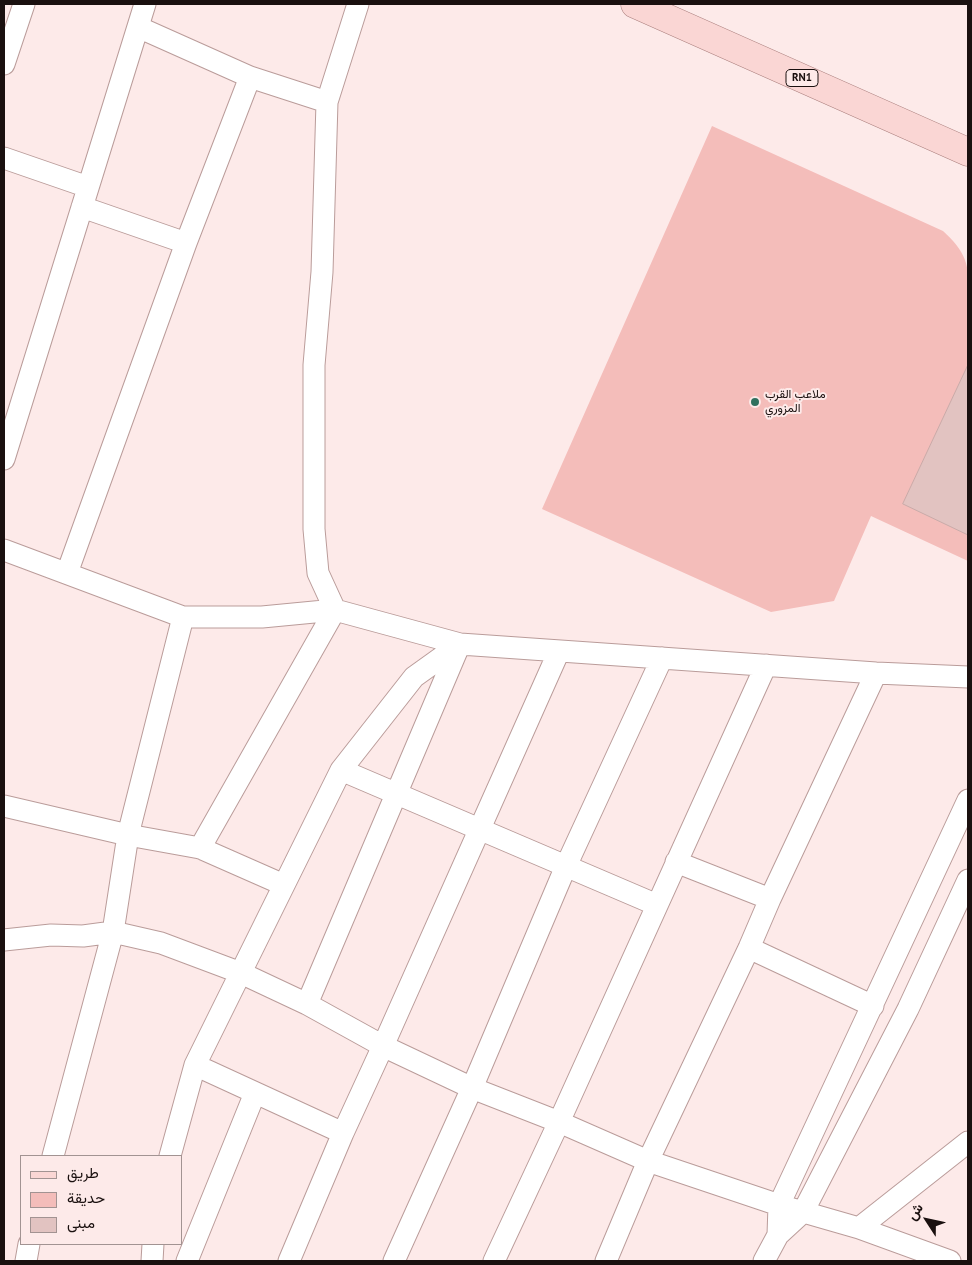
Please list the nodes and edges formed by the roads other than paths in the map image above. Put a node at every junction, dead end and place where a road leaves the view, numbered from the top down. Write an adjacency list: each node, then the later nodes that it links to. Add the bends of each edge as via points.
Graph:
1 (24, 4): 6 (street)
2 (145, 4): 5 (street)
3 (358, 4): 8 (street)
4 (635, 4): 9 (main road, RN1)
5 (138, 27): 7 (street); 11 (street)
6 (4, 64)
7 (250, 77): 8 (street); 12 (street)
8 (327, 102): 16 (street, via 322,272 314,365 314,529 318,573)
9 (968, 152)
10 (4, 158): 11 (street)
11 (85, 197): 12 (street); 13 (street)
12 (186, 243): 15 (street)
13 (4, 459)
14 (4, 550): 15 (street)
15 (67, 573): 17 (street)
16 (335, 610): 17 (street, via 262,616); 18 (street); 30 (street)
17 (183, 617): 29 (street)
18 (460, 644): 19 (street); 24 (street, via 414,678); 25 (street)
19 (559, 651): 20 (street); 28 (street)
20 (662, 658): 21 (street); 32 (street)
21 (766, 665): 22 (street); 31 (street)
22 (876, 673): 23 (street); 35 (street)
23 (968, 677)
24 (341, 770): 25 (street); 34 (street)
25 (395, 793): 28 (street); 41 (street)
26 (968, 800): 42 (street)
27 (4, 806): 29 (street)
28 (480, 829): 32 (street); 43 (street)
29 (128, 835): 30 (street); 37 (street)
30 (200, 848): 34 (street)
31 (676, 862): 35 (street); 36 (street)
32 (566, 866): 36 (street); 45 (street)
33 (968, 880): 54 (street, via 908,1009)
34 (284, 885): 40 (street)
35 (770, 899): 39 (street)
36 (657, 905): 47 (street)
37 (113, 932): 38 (street); 40 (street, via 161,942); 50 (street)
38 (4, 940)
39 (749, 948): 42 (street); 52 (street)
40 (241, 973): 41 (street); 44 (street)
41 (307, 1004): 43 (street)
42 (873, 1006): 53 (street)
43 (383, 1046): 45 (street); 48 (street)
44 (195, 1065): 46 (street); 51 (street)
45 (472, 1088): 47 (street); 63 (street)
46 (255, 1093): 48 (street); 61 (street)
47 (559, 1122): 52 (street); 64 (street)
48 (343, 1133): 62 (street)
49 (968, 1142): 55 (street)
50 (53, 1155)
51 (170, 1155)
52 (648, 1161): 53 (street); 65 (street)
53 (779, 1205): 54 (street); 56 (street)
54 (803, 1212): 55 (street); 56 (street)
55 (859, 1228): 67 (street)
56 (778, 1235): 66 (street)
57 (29, 1245): 59 (street)
58 (153, 1245): 60 (street)
59 (26, 1261)
60 (152, 1261)
61 (187, 1261)
62 (289, 1261)
63 (394, 1261)
64 (494, 1261)
65 (606, 1261)
66 (764, 1261)
67 (950, 1261)

